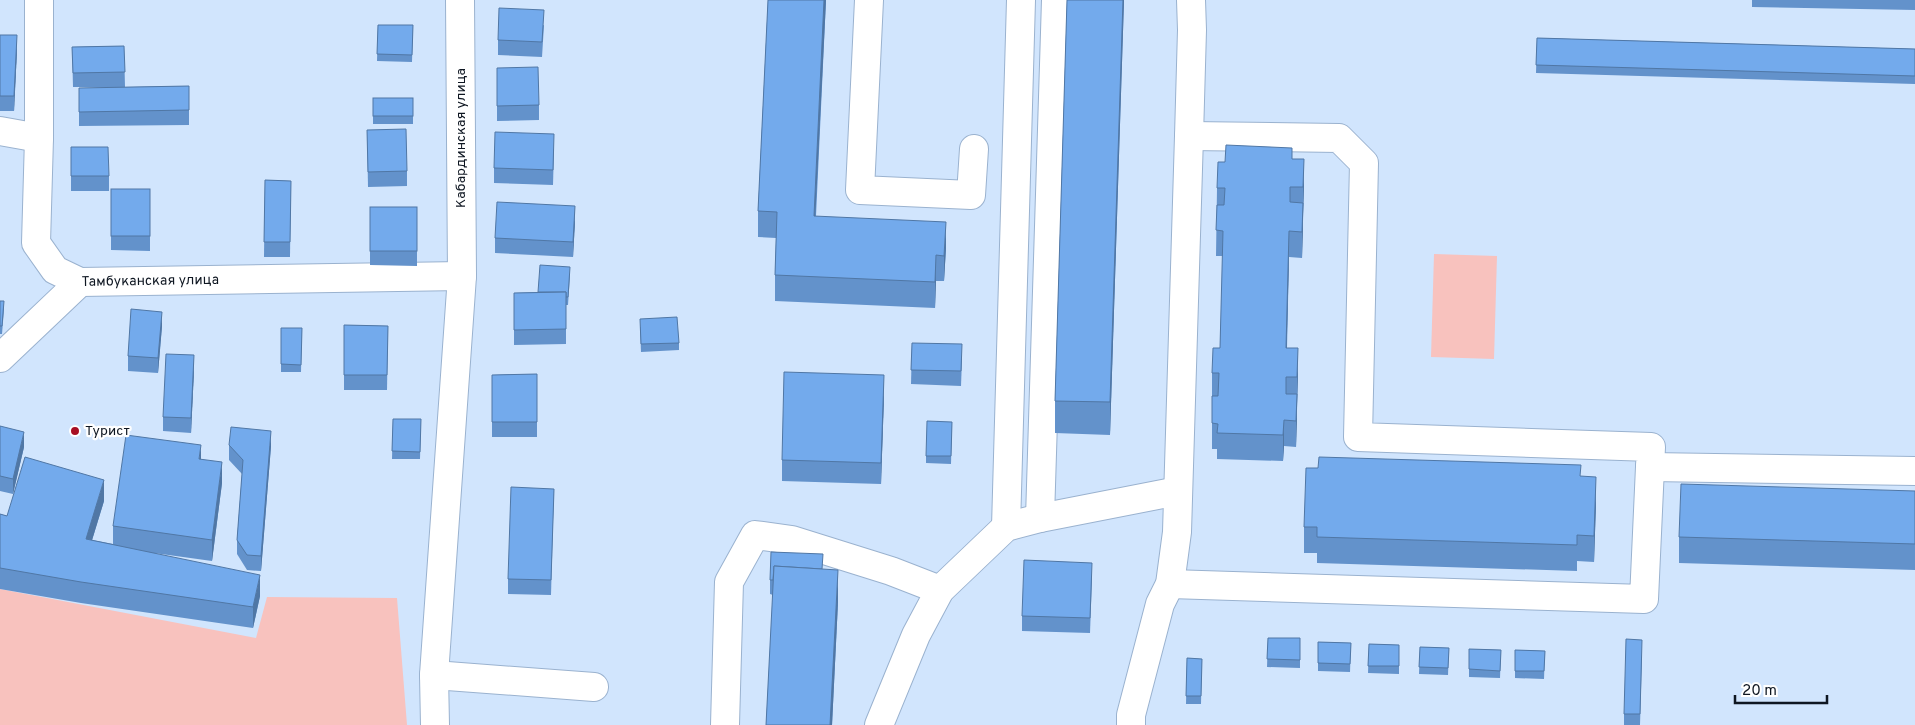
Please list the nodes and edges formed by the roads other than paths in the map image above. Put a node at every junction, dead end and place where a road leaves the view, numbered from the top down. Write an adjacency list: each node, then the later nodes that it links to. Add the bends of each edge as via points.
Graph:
1 (39, 0): 9 (street, Тамбуканская улица)
2 (460, 0): 11 (street, Кабардинская улица)
3 (869, 0): 10 (street, via 860,190 971,195)
4 (1021, 0): 18 (street)
5 (1056, 0): 17 (street)
6 (1191, 0): 8 (street)
7 (0, 131): 9 (street)
8 (1189, 136): 14 (street, via 1339,138 1364,164 1358,437 1651,447); 16 (street)
9 (39, 138): 12 (street, Тамбуканская улица, via 36,243 56,270)
10 (974, 149)
11 (462, 276): 12 (street, Тамбуканская улица); 21 (street, Кабардинская улица)
12 (80, 282): 13 (street)
13 (0, 358)
14 (1650, 467): 15 (street); 19 (street, via 1644,599)
15 (1915, 471)
16 (1178, 490): 17 (street); 19 (street, via 1177,532)
17 (1040, 518): 18 (street)
18 (1006, 527): 20 (street)
19 (1170, 584): 26 (street, via 1160,604)
20 (940, 590): 24 (street, via 892,571 792,540 755,535 729,582); 25 (street, via 916,635)
21 (434, 676): 22 (street); 23 (street, Кабардинская улица)
22 (594, 687)
23 (435, 725)
24 (725, 725)
25 (879, 725)
26 (1131, 725)

